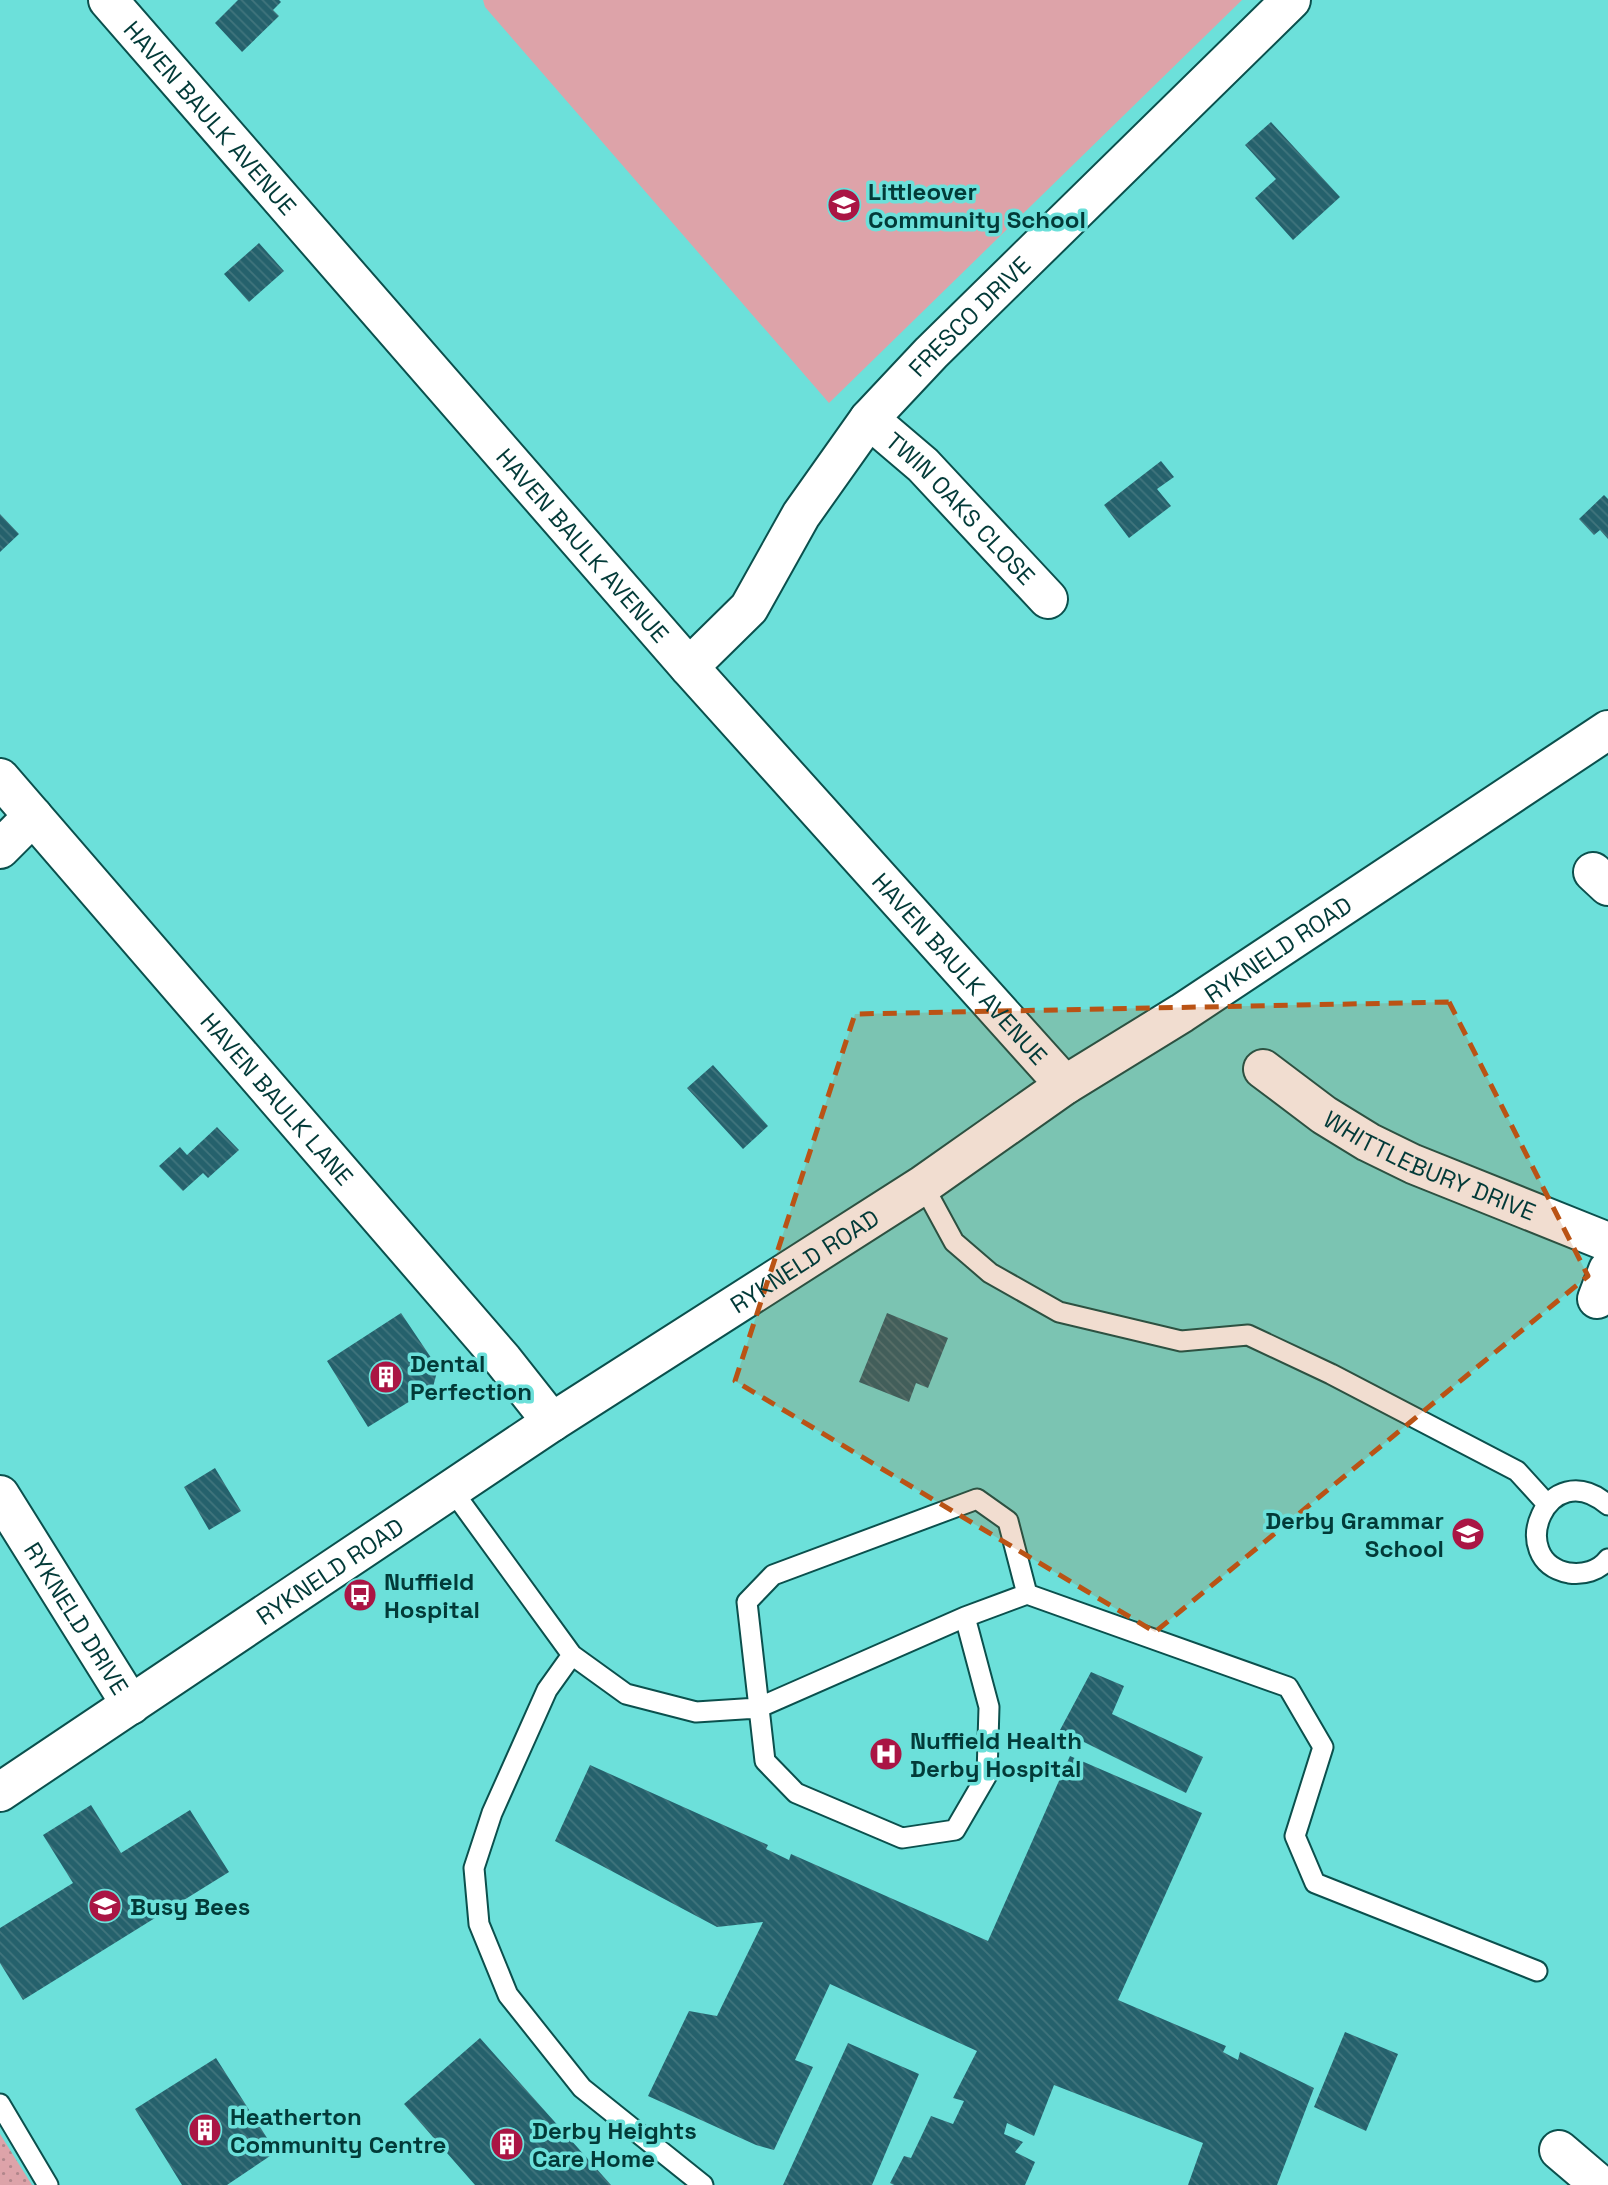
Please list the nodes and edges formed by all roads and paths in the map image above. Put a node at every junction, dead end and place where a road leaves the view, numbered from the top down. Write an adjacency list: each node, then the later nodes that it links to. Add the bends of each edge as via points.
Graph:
1 (108, 0): 5 (street, HAVEN BAULK AVENUE)
2 (1291, 0): 3 (street, FRESCO DRIVE)
3 (869, 419): 4 (street, TWIN OAKS CLOSE, via 923,465); 5 (street, FRESCO DRIVE, via 801,515 749,608)
4 (1048, 599)
5 (689, 667): 11 (street, HAVEN BAULK AVENUE)
6 (1608, 730): 11 (street, RYKNELD ROAD, via 1182,1013)
7 (0, 778): 8 (street, HAVEN BAULK LANE)
8 (33, 817): 9 (street); 14 (street, HAVEN BAULK LANE)
9 (0, 849)
10 (1264, 1069): 13 (street, WHITTLEBURY DRIVE, via 1324,1115 1412,1164)
11 (1065, 1085): 12 (street, RYKNELD ROAD)
12 (923, 1185): 14 (street, RYKNELD ROAD); 17 (lane, via 954,1242 990,1273 1059,1312 1181,1341 1248,1335 1517,1471)
13 (1608, 1241)
14 (552, 1422): 15 (street, RYKNELD ROAD)
15 (452, 1490): 22 (lane); 23 (street, RYKNELD ROAD)
16 (0, 1495): 23 (street, RYKNELD DRIVE)
17 (1547, 1504): 18 (lane, via 1573,1491 1596,1495); 19 (lane, via 1536,1524 1536,1539 1551,1564 1578,1574 1597,1569)
18 (1608, 1505)
19 (1608, 1559)
20 (1027, 1594): 21 (lane); 24 (lane, via 1008,1521 976,1499 773,1575 747,1602); 26 (lane, via 1288,1687 1323,1747 1295,1836 1315,1883)
21 (965, 1617): 24 (lane); 24 (lane, via 989,1707 987,1775 955,1830 902,1838 796,1793 765,1761)
22 (572, 1655): 24 (lane, via 626,1695 696,1712); 30 (lane, via 547,1690 492,1813 474,1868 479,1924 508,1995 582,2088)
23 (131, 1705): 25 (street, RYKNELD ROAD)
24 (758, 1708)
25 (0, 1792)
26 (1537, 1971)
27 (0, 2104): 29 (lane)
28 (1559, 2150): 31 (street)
29 (48, 2185)
30 (703, 2185)
31 (1600, 2185)

